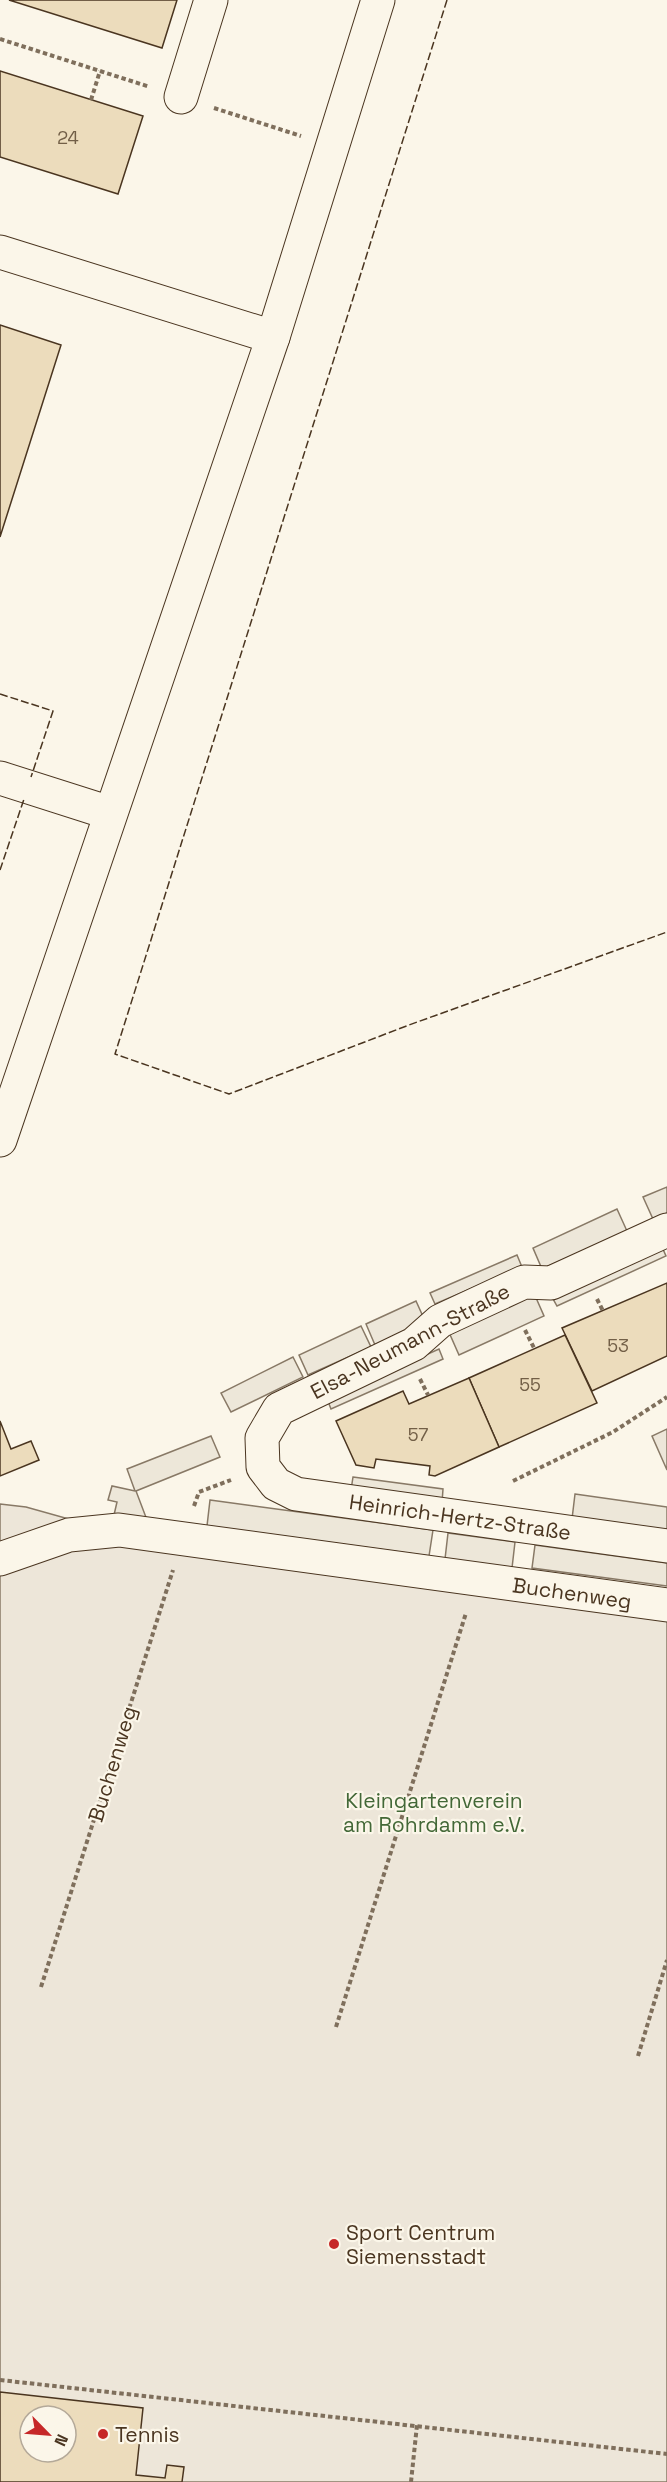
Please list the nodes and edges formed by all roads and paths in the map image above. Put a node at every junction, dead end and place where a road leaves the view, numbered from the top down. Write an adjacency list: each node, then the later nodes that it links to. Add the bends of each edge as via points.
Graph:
1 (211, 0): 4 (street)
2 (378, 0): 7 (street)
3 (100, 71): 5 (path)
4 (181, 97)
5 (92, 100)
6 (0, 252): 7 (street)
7 (273, 337): 9 (street)
8 (0, 778): 9 (street)
9 (110, 813): 10 (street)
10 (0, 1140)
11 (667, 1230): 17 (street, Elsa-Neumann-Straße, via 551,1283 524,1282 440,1321 414,1344 279,1409 262,1438)
12 (525, 1330): 13 (path)
13 (534, 1348)
14 (417, 1373): 15 (path)
15 (428, 1395)
16 (667, 1397): 18 (path, via 612,1432)
17 (262, 1467): 19 (path, via 199,1492); 20 (street, Heinrich-Hertz-Straße, via 276,1484 296,1494)
18 (513, 1481)
19 (182, 1540): 21 (street, Buchenweg, via 119,1530 69,1535); 22 (street, Buchenweg); 25 (path, Buchenweg)
20 (667, 1546)
21 (0, 1558)
22 (477, 1580): 23 (street, Buchenweg); 26 (path)
23 (667, 1605)
24 (667, 1960): 27 (path)
25 (41, 1987)
26 (336, 2027)
27 (638, 2056)
28 (0, 2380): 29 (path)
29 (417, 2425): 30 (path); 31 (path)
30 (667, 2454)
31 (411, 2482)

